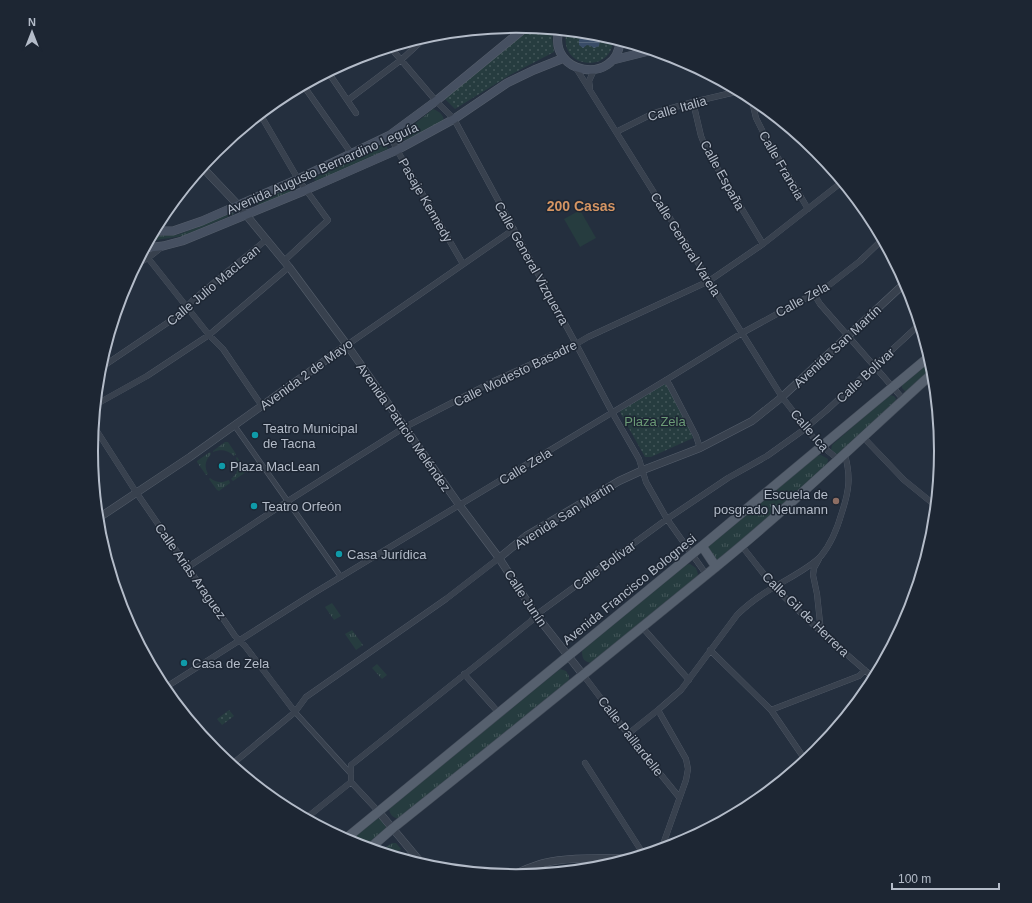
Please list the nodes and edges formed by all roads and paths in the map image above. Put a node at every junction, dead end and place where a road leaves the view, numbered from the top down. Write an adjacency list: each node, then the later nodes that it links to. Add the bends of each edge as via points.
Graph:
1 (519, 33): 17 (main road, Avenida Augusto Bernardino Leguía)
2 (558, 36): 7 (main road, via 558,47)
3 (417, 45): 8 (street)
4 (619, 46): 9 (main road)
5 (394, 51): 8 (street, Calle General Vizquerra)
6 (643, 53): 9 (main road)
7 (564, 58): 10 (main road); 22 (main road, Avenida Augusto Bernardino Leguía, via 507,83)
8 (401, 60): 16 (street); 17 (street, Calle General Vizquerra)
9 (612, 60): 11 (main road)
10 (576, 68): 11 (main road); 14 (street, Calle General Varela)
11 (594, 70): 14 (street, via 589,81)
12 (331, 76): 16 (street)
13 (306, 90): 26 (street)
14 (590, 90): 23 (street, Calle General Varela)
15 (731, 93): 18 (street, Calle Italia)
16 (348, 100): 20 (street)
17 (436, 101): 22 (street, Calle General Vizquerra); 24 (main road, Avenida Augusto Bernardino Leguía)
18 (693, 102): 23 (street, Calle Italia, via 654,113); 38 (street, Calle España, via 707,151)
19 (753, 107): 32 (street, Calle Francia, via 764,134)
20 (356, 113)
21 (262, 118): 28 (street)
22 (454, 120): 25 (main road, Avenida Augusto Bernardino Leguía); 34 (street, Calle General Vizquerra)
23 (616, 132): 46 (street, Calle General Varela)
24 (390, 135): 25 (street, Pasaje Kennedy); 26 (main road, Avenida Augusto Bernardino Leguía)
25 (397, 150): 30 (main road, Avenida Augusto Bernardino Leguía); 44 (street, Pasaje Kennedy)
26 (351, 153): 28 (main road, Avenida Augusto Bernardino Leguía)
27 (206, 171): 31 (street, Avenida Patricio Meléndez)
28 (298, 179): 30 (street); 31 (main road, Avenida Augusto Bernardino Leguía)
29 (838, 185): 32 (street, Calle Modesto Basadre)
30 (306, 190): 33 (main road, Avenida Augusto Bernardino Leguía); 43 (street, via 328,220)
31 (238, 205): 33 (street, Avenida Patricio Meléndez); 35 (main road, Avenida Augusto Bernardino Leguía, via 185,227)
32 (808, 209): 38 (street, Calle Modesto Basadre)
33 (245, 214): 36 (street, Avenida Patricio Meléndez); 39 (main road, Avenida Augusto Bernardino Leguía, via 182,241)
34 (514, 229): 44 (street, Avenida 2 de Mayo); 54 (street, Calle General Vizquerra)
35 (161, 231)
36 (266, 240): 43 (street, Avenida Patricio Meléndez); 49 (street, Calle Julio MacLean)
37 (879, 243): 48 (street, Calle Zela, via 854,266)
38 (762, 244): 46 (street, Calle Modesto Basadre)
39 (163, 246): 40 (main road, Avenida Augusto Bernardino Leguía); 41 (street)
40 (151, 248)
41 (148, 258): 42 (street); 49 (street)
42 (144, 260)
43 (284, 261): 45 (street, Avenida Patricio Meléndez)
44 (463, 264): 55 (street, Avenida 2 de Mayo)
45 (289, 268): 52 (street); 55 (street, Avenida Patricio Meléndez)
46 (709, 281): 51 (street, Calle General Varela); 54 (street, Calle Modesto Basadre)
47 (901, 287): 53 (street, Avenida San Martín)
48 (814, 294): 51 (street, Calle Zela); 53 (street)
49 (187, 307): 52 (street); 57 (street, Calle Julio MacLean)
50 (915, 328): 58 (street, Calle Bolívar)
51 (742, 333): 60 (street, Calle Zela); 62 (street, Calle General Varela)
52 (209, 335): 64 (street, via 147,376); 65 (street, via 223,349)
53 (848, 336): 58 (street); 62 (street, Avenida San Martín)
54 (576, 344): 66 (street, Calle General Vizquerra); 68 (street, Calle Modesto Basadre, via 496,380)
55 (347, 345): 65 (street, Avenida 2 de Mayo); 68 (street, Avenida Patricio Meléndez)
56 (924, 361): 61 (main road, Avenida Francisco Bolognesi)
57 (108, 362)
58 (874, 365): 61 (street); 69 (street, Calle Bolívar)
59 (927, 378): 63 (main road)
60 (666, 380): 66 (street, Calle Zela); 73 (street)
61 (893, 388): 63 (street); 72 (main road, Avenida Francisco Bolognesi)
62 (782, 397): 69 (street, Calle Ica); 73 (street, Avenida San Martín, via 752,421)
63 (904, 399): 71 (main road)
64 (100, 402)
65 (262, 406): 67 (street, Avenida 2 de Mayo)
66 (612, 412): 75 (street, Calle General Vizquerra); 79 (street, Calle Zela)
67 (234, 425): 76 (street, Avenida 2 de Mayo); 78 (street)
68 (405, 427): 78 (street, Calle Modesto Basadre); 79 (street, Avenida Patricio Meléndez)
69 (806, 427): 72 (street, Calle Ica); 81 (street, Calle Bolívar, via 767,456)
70 (98, 433): 76 (street, Calle Arias Araguez)
71 (863, 437): 74 (main road); 77 (street, via 904,480)
72 (822, 447): 74 (street, Calle Ica); 83 (main road, Avenida Francisco Bolognesi)
73 (700, 448): 75 (street, Avenida San Martín)
74 (842, 458): 82 (main road); 85 (street, via 849,472 844,507 836,530)
75 (643, 470): 81 (street, Calle General Vizquerra, via 646,482); 86 (street, Avenida San Martín, via 619,481 526,536)
76 (136, 492): 80 (street, Avenida 2 de Mayo); 87 (street, Calle Arias Araguez)
77 (932, 500)
78 (288, 501): 87 (street, Calle Modesto Basadre); 90 (street)
79 (460, 506): 86 (street, Avenida Patricio Meléndez); 90 (street, Calle Zela)
80 (103, 515)
81 (666, 519): 84 (street, Calle General Vizquerra); 92 (street, Calle Bolívar)
82 (741, 545): 88 (main road); 91 (street, Calle Gil de Herrera)
83 (702, 546): 84 (main road, Avenida Francisco Bolognesi); 88 (main road)
84 (692, 554): 89 (street, Calle General Vizquerra); 97 (main road, Avenida Francisco Bolognesi)
85 (821, 556): 91 (street); 94 (street, via 814,568 813,576)
86 (499, 558): 92 (street, Calle Junín); 106 (street, Avenida San Martín, via 446,599 306,697)
87 (188, 567): 95 (street, Calle Arias Araguez)
88 (716, 567): 89 (main road)
89 (706, 574): 93 (main road)
90 (341, 577): 95 (street, Calle Zela)
91 (774, 587): 94 (street, Calle Gil de Herrera); 96 (street, via 745,608)
92 (536, 615): 97 (street, Calle Junín); 99 (street, Calle Bolívar, via 531,622)
93 (642, 627): 101 (main road); 102 (street)
94 (821, 632): 98 (street, Calle Gil de Herrera)
95 (240, 640): 103 (street, Calle Zela); 106 (street, Calle Arias Araguez)
96 (710, 650): 102 (street); 105 (street)
97 (568, 656): 101 (street, Calle Junín); 107 (main road, Avenida Francisco Bolognesi)
98 (865, 670): 100 (street, Calle Gil de Herrera); 105 (street, via 859,676)
99 (464, 674): 107 (street); 112 (street, Calle Bolívar, via 351,765)
100 (870, 674)
101 (584, 676): 108 (street, Calle Paillardelle); 117 (main road)
102 (689, 680): 104 (street)
103 (169, 686)
104 (658, 710): 108 (street); 114 (street, via 686,760 686,780)
105 (771, 710): 109 (street)
106 (295, 712): 110 (street, Avenida San Martín); 112 (street)
107 (499, 713): 115 (main road, Avenida Francisco Bolognesi)
108 (628, 734): 114 (street, Calle Paillardelle)
109 (802, 756)
110 (235, 761)
111 (585, 763): 121 (street)
112 (351, 774): 113 (street, Calle Bolívar)
113 (351, 782): 115 (street); 116 (street)
114 (679, 797): 119 (street)
115 (378, 811): 117 (street); 118 (main road, Avenida Francisco Bolognesi)
116 (310, 815)
117 (393, 828): 120 (main road); 122 (street)
118 (350, 835)
119 (664, 843)
120 (374, 845)
121 (641, 851)
122 (418, 858)
123 (614, 858): 124 (street, via 556,861)
124 (527, 870)

